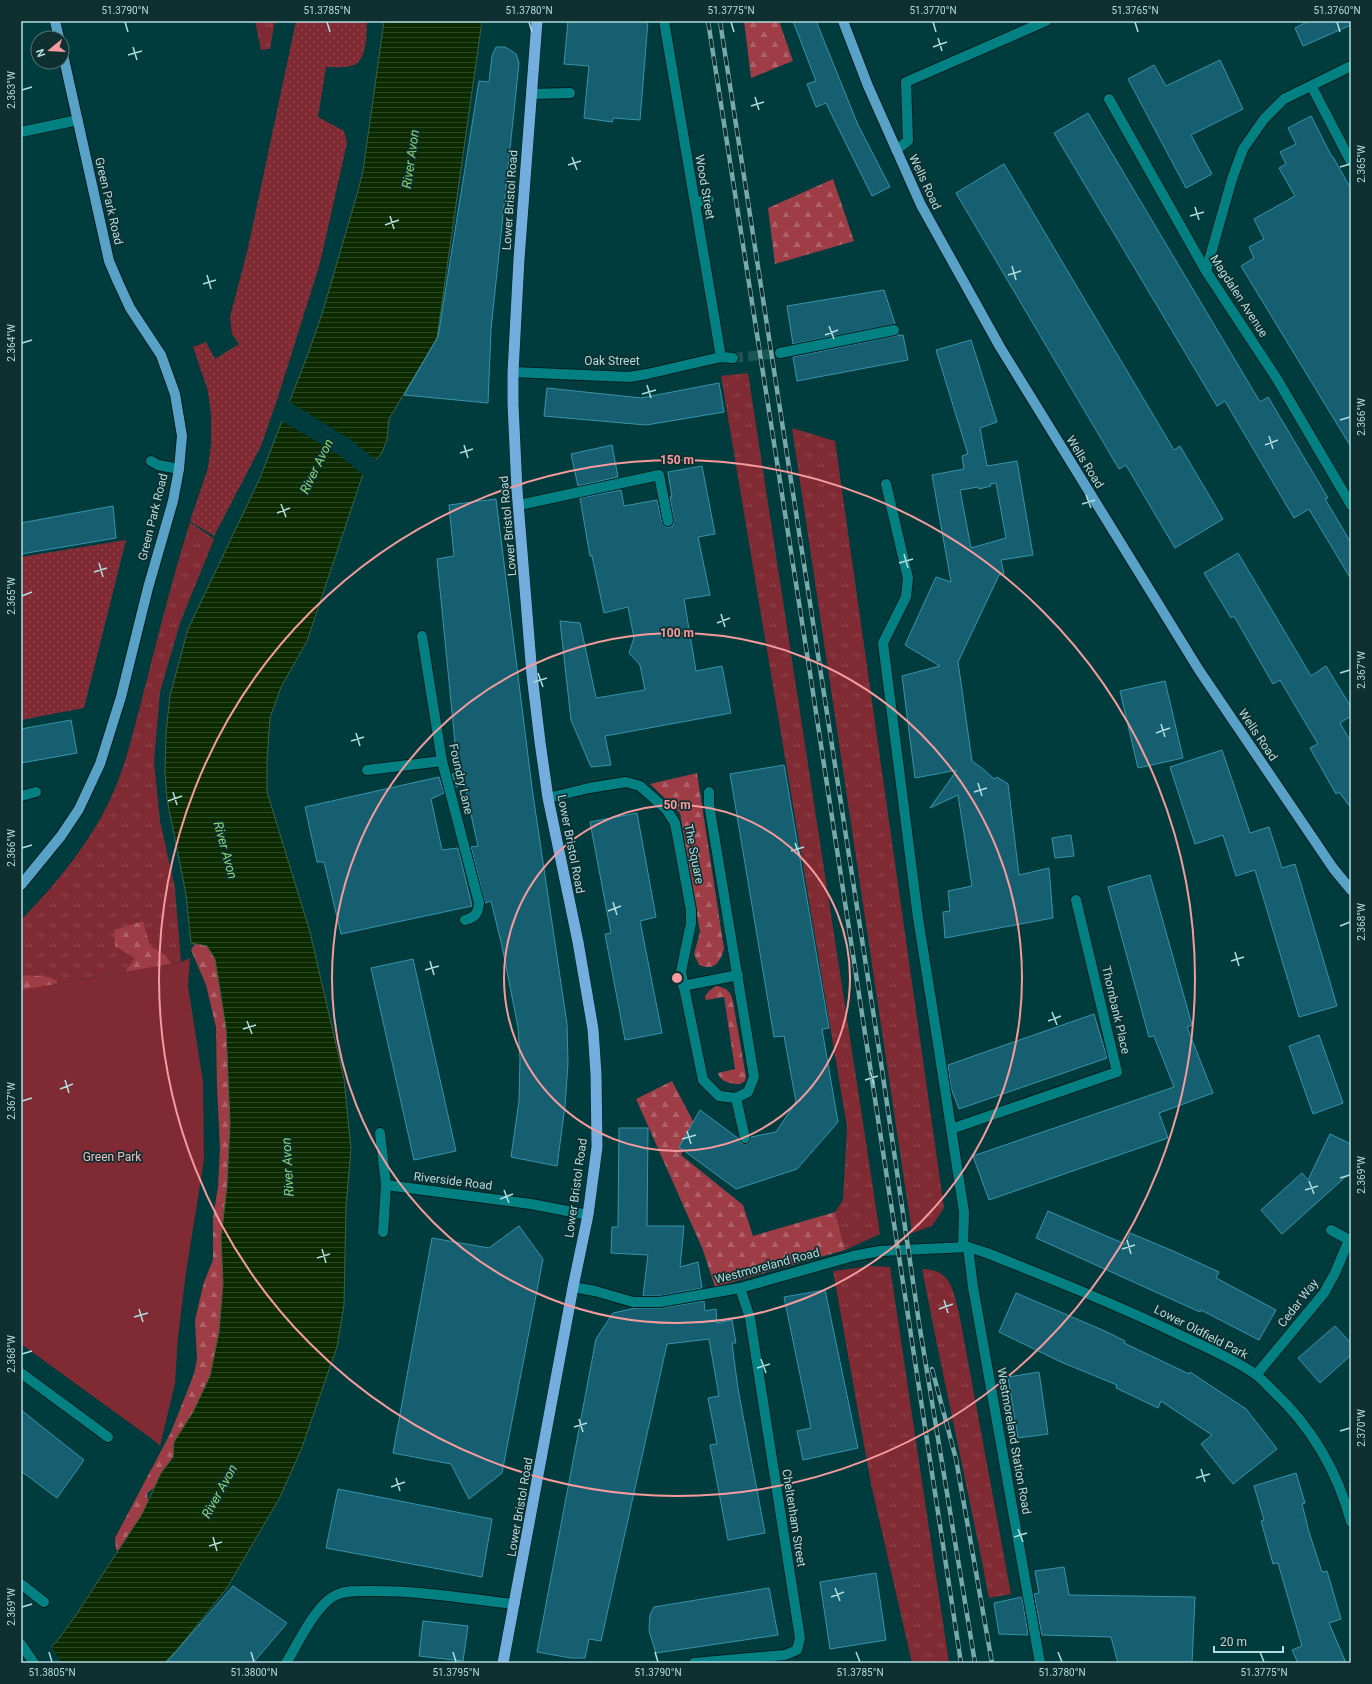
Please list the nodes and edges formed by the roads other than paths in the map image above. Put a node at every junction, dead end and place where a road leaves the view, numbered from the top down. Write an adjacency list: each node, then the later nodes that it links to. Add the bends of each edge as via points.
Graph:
1 (537, 21): 9 (highway, Lower Bristol Road)
2 (664, 21): 16 (street, Wood Street)
3 (843, 21): 13 (main road, Wells Road)
4 (1046, 21): 13 (street, via 906,82 908,141)
5 (1351, 66): 7 (street)
6 (67, 70): 11 (main road, Green Park Road)
7 (1312, 86): 14 (street); 17 (street, via 1284,99 1264,119 1243,149)
8 (570, 93): 9 (street)
9 (531, 94): 22 (highway, Lower Bristol Road)
10 (1109, 99): 17 (street, Magdalen Avenue)
11 (78, 120): 12 (street); 24 (main road, Green Park Road, via 110,261 130,308 161,355 175,394 182,436)
12 (21, 132)
13 (896, 150): 37 (main road, Wells Road, via 928,219 1000,347 1199,670 1333,868)
14 (1351, 162)
15 (709, 199): 16 (street)
16 (695, 203): 20 (street, Wood Street)
17 (1206, 271): 27 (street, Magdalen Avenue, via 1277,379)
18 (894, 330): 19 (street)
19 (780, 353)
20 (721, 357): 21 (street, Oak Street); 22 (street, Oak Street, via 629,377)
21 (733, 358)
22 (513, 372): 26 (highway, Lower Bristol Road)
23 (151, 461): 24 (street)
24 (179, 470): 36 (main road, Green Park Road, via 121,697 100,764 75,814 49,852)
25 (886, 484): 43 (street, via 908,578 906,597 883,643 918,918)
26 (519, 505): 28 (street, via 659,475); 35 (highway, Lower Bristol Road, via 532,675)
27 (1351, 505)
28 (668, 521)
29 (422, 636): 30 (street, Foundry Lane)
30 (442, 762): 31 (street); 39 (street, Foundry Lane, via 479,903 478,913)
31 (367, 770)
32 (36, 792): 34 (street)
33 (709, 792): 40 (street, The Square)
34 (21, 796)
35 (548, 798): 41 (street, The Square, via 626,782 640,786 666,809 675,823 691,910 690,929 680,972); 47 (highway, Lower Bristol Road, via 578,942 593,1030 597,1147)
36 (21, 885)
37 (1351, 890)
38 (1076, 900): 43 (street, Thornbank Place, via 1117,1072)
39 (465, 920)
40 (738, 975): 41 (street); 42 (street, The Square, via 754,1077 748,1092)
41 (683, 986): 42 (street, The Square, via 704,1080 719,1096)
42 (736, 1098): 45 (street)
43 (951, 1129): 51 (street, via 964,1212)
44 (380, 1133): 46 (street)
45 (745, 1138)
46 (386, 1185): 47 (street, Riverside Road, via 531,1204); 49 (street)
47 (588, 1215): 52 (highway, Lower Bristol Road)
48 (1331, 1230): 50 (street, Cedar Way)
49 (383, 1232)
50 (1350, 1240): 55 (street, Cedar Way, via 1324,1293)
51 (966, 1247): 53 (street, Westmoreland Road, via 880,1250); 55 (street, Lower Oldfield Park, via 987,1253 1136,1314); 66 (street, Westmoreland Station Road)
52 (573, 1287): 53 (street, Westmoreland Road, via 633,1302 660,1302); 60 (highway, Lower Bristol Road)
53 (740, 1288): 65 (street, Cheltenham Street, via 750,1318 800,1638 797,1650 786,1655)
54 (21, 1373): 56 (street)
55 (1256, 1374): 57 (street, Lower Oldfield Park, via 1289,1406 1314,1437 1331,1468)
56 (108, 1437)
57 (1351, 1522)
58 (21, 1584): 59 (street)
59 (44, 1602)
60 (515, 1604): 63 (street, via 395,1591 349,1591 336,1595 325,1603); 64 (highway, Lower Bristol Road)
61 (22, 1645): 62 (street)
62 (34, 1663)
63 (286, 1663)
64 (505, 1663)
65 (694, 1663)
66 (1040, 1663)

